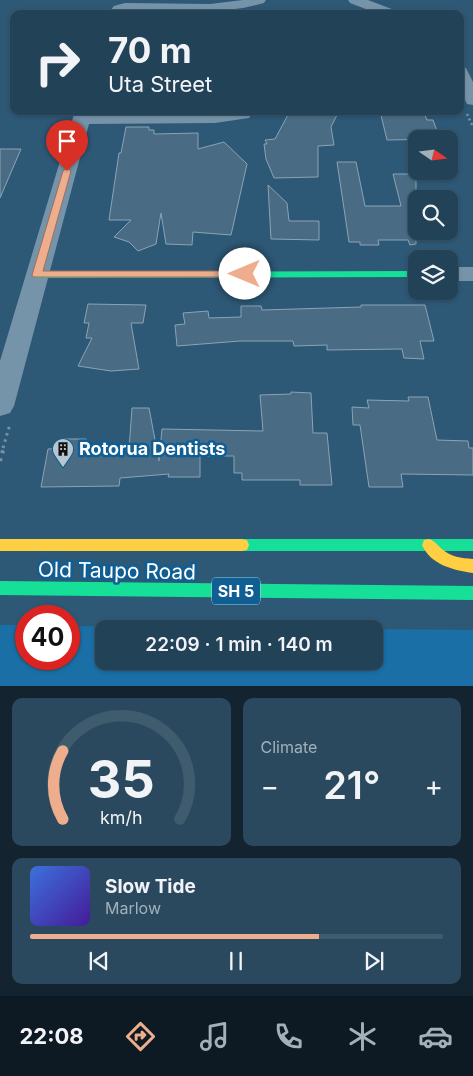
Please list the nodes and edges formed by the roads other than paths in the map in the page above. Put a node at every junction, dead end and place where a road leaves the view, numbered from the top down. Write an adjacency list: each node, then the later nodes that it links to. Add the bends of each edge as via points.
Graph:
1 (259, 0): 3 (street, via 239,6)
2 (355, 0): 4 (street)
3 (143, 10)
4 (381, 10)
5 (464, 80): 6 (street)
6 (473, 100)
7 (83, 115): 8 (street, via 215,118); 12 (street)
8 (236, 115)
9 (408, 274): 12 (main road)
10 (458, 274): 11 (street)
11 (473, 274)
12 (37, 275): 13 (street)
13 (0, 406)
14 (429, 544): 15 (main road, Old Taupo Road); 16 (main road, Old Taupo Road); 17 (main road, via 436,556 444,561)
15 (473, 545)
16 (0, 546)
17 (473, 566)
18 (0, 588): 19 (main road, Old Taupo Road / SH 5)
19 (473, 593)

